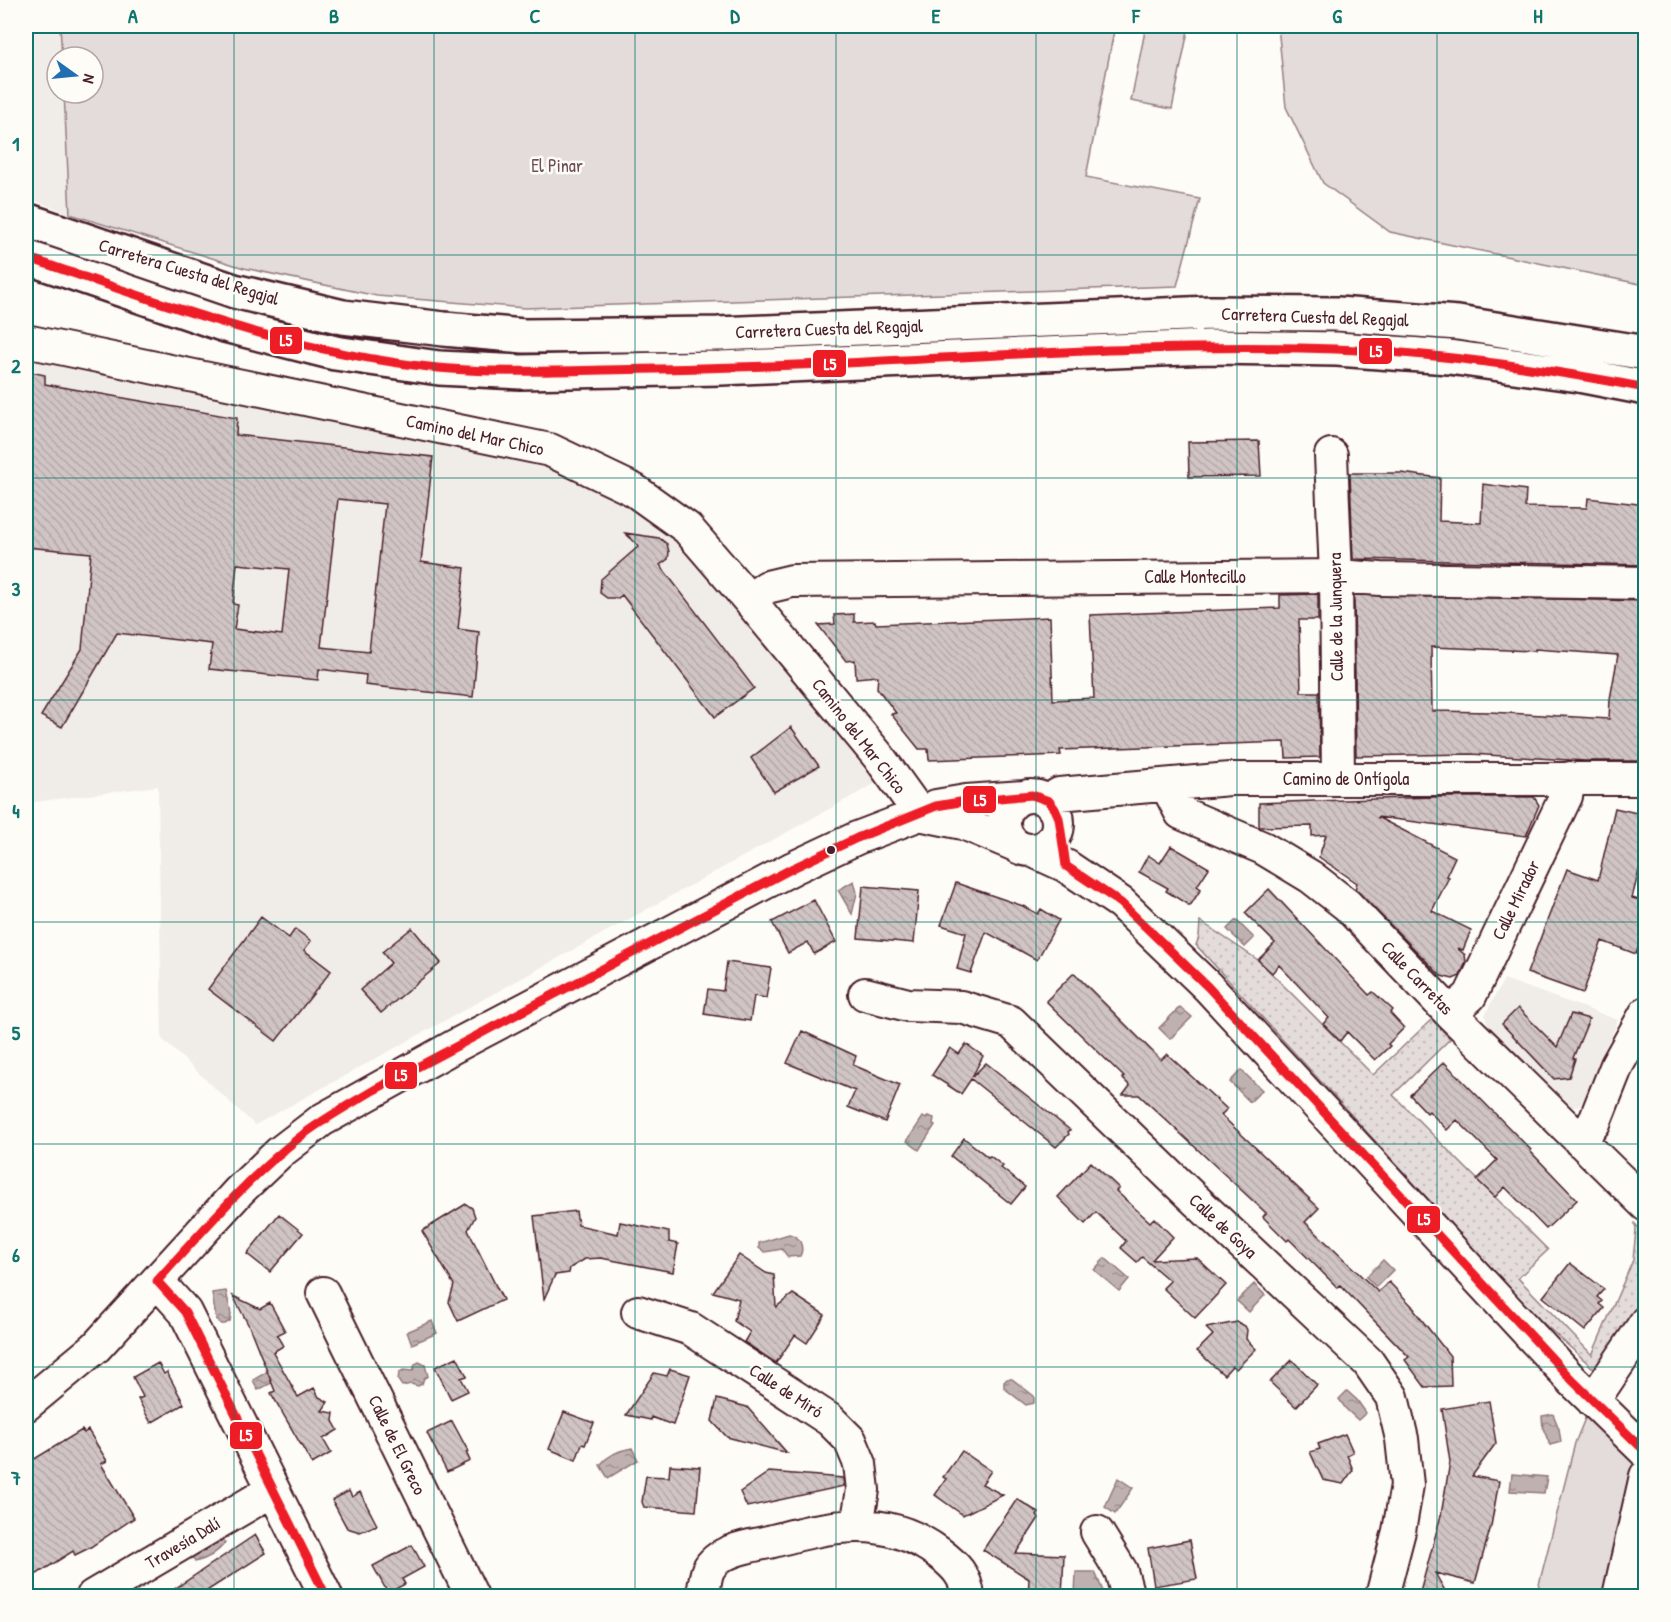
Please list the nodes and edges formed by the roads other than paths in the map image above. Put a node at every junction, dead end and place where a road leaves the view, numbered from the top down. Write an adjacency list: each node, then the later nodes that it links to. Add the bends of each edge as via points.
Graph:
1 (26, 220): 4 (main road, Carretera Cuesta del Regajal, via 234,291 332,314 524,336 718,334 1211,313 1337,314 1458,323)
2 (26, 257): 5 (main road, Carretera Cuesta del Regajal, via 225,325 335,353 439,368 520,372 721,368 1208,347 1301,348 1449,357)
3 (26, 341): 9 (street, Camino del Mar Chico, via 550,450 634,490 687,528)
4 (1646, 353)
5 (1646, 388)
6 (1331, 454): 7 (street, Calle de la Junquera)
7 (1336, 576): 8 (street, Calle Montecillo); 9 (street, Calle Montecillo, via 792,581 767,587); 11 (street, Calle de la Junquera)
8 (1646, 583)
9 (749, 600): 15 (street, Camino del Mar Chico, via 879,757)
10 (1570, 778): 11 (street, Camino de Ontígola); 12 (street, Camino de Ontígola); 19 (street, Calle Mirador, via 1566,796 1470,996)
11 (1338, 779): 13 (street, Camino de Ontígola, via 1230,779)
12 (1646, 779)
13 (1167, 786): 14 (street, Camino de Ontígola, via 1059,794); 19 (street, Calle Carretas, via 1181,813 1263,848 1347,905)
14 (1043, 808): 15 (street, Camino de Ontígola, via 966,801 936,806); 16 (street, via 1050,844 1041,849); 16 (street, via 1008,808 1004,828 1007,836); 17 (street)
15 (920, 814): 16 (street, via 963,823); 23 (street, Camino de Ontígola, via 793,868 322,1120 239,1191)
16 (1022, 847): 17 (street)
17 (1066, 866): 27 (street, via 1121,903 1208,987)
18 (865, 994): 40 (street, Calle de Goya, via 908,1005 962,1007 1011,1022 1368,1362 1392,1397 1407,1485)
19 (1450, 1013): 21 (street, Calle Carretas)
20 (1646, 1013): 21 (street, via 1617,1065 1594,1123)
21 (1580, 1141): 22 (street, Calle Carretas)
22 (1646, 1205)
23 (157, 1281): 28 (street, Camino de Ontígola, via 96,1347); 31 (street, via 185,1312)
24 (322, 1293): 36 (street, Calle de El Greco)
25 (638, 1312): 32 (street, Calle de Miró, via 691,1329 830,1420 850,1440 860,1464 862,1490)
26 (1646, 1322): 27 (street)
27 (1593, 1401): 29 (street)
28 (26, 1405)
29 (1646, 1452)
30 (1646, 1476): 41 (street)
31 (273, 1490): 34 (street, Travesía Dalí); 35 (street)
32 (857, 1525): 37 (street, via 825,1528 726,1552 708,1569); 38 (street, via 900,1531 927,1544 952,1562 967,1583)
33 (1097, 1532): 39 (street, via 1121,1571)
34 (93, 1596)
35 (326, 1596)
36 (472, 1596)
37 (703, 1596)
38 (968, 1596)
39 (1128, 1596)
40 (1382, 1596)
41 (1619, 1596)

